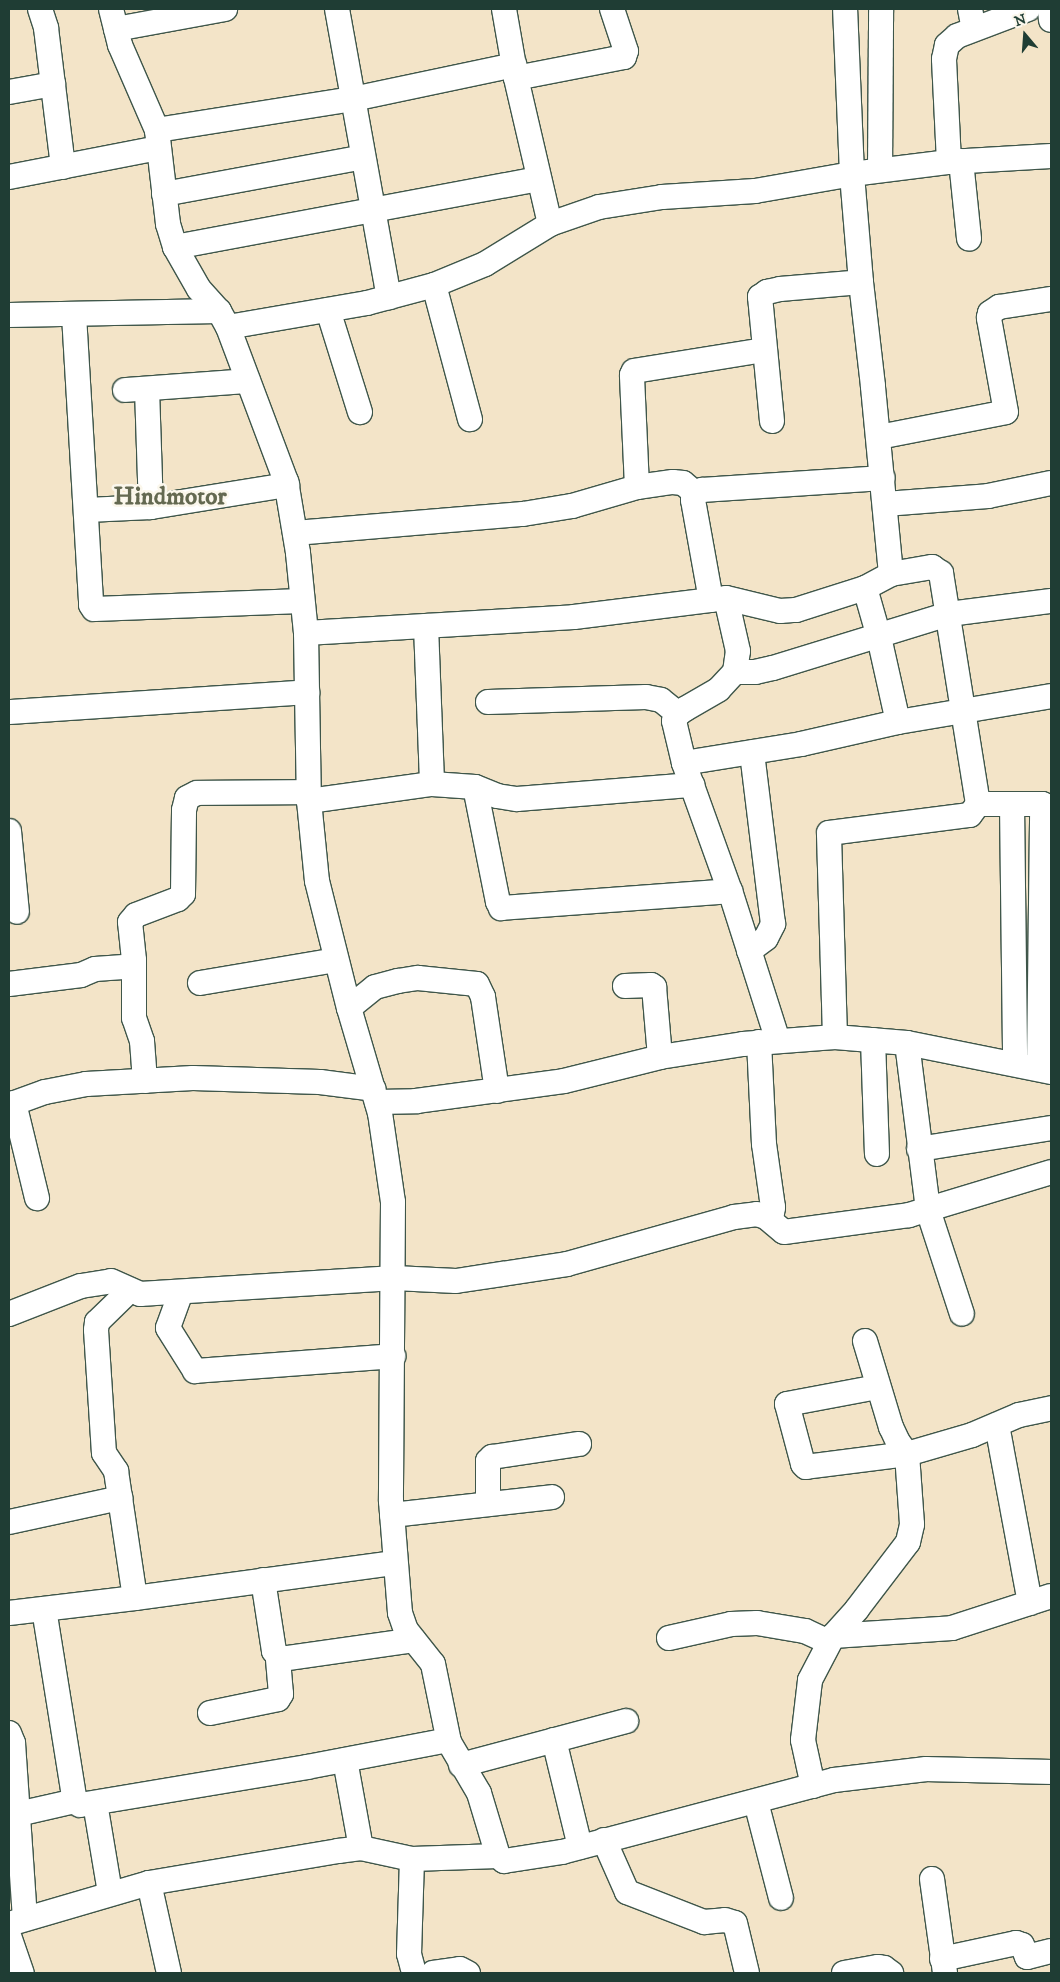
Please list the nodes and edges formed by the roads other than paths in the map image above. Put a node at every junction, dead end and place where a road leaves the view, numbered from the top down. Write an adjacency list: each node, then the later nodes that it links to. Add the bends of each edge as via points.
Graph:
1 (40, 9): 14 (street, via 46,28)
2 (225, 9): 10 (street)
3 (337, 9): 16 (street)
4 (504, 9): 13 (street)
5 (612, 9): 13 (street, via 626,51 624,57)
6 (881, 9): 22 (street)
7 (1028, 9): 11 (street)
8 (1050, 9): 12 (street)
9 (845, 10): 23 (street)
10 (114, 19): 17 (street, via 120,45)
11 (972, 19): 20 (street, via 951,40 945,52)
12 (1051, 20)
13 (515, 71): 16 (street); 25 (street)
14 (53, 84): 15 (street); 21 (street)
15 (9, 92)
16 (353, 99): 17 (street); 19 (street)
17 (158, 139): 21 (street); 26 (street)
18 (1051, 156): 20 (street)
19 (363, 157): 26 (street); 27 (street)
20 (955, 161): 22 (street); 29 (street)
21 (63, 167): 24 (street)
22 (880, 170): 23 (street)
23 (852, 174): 28 (street, via 755,191 628,201); 31 (street)
24 (9, 177)
25 (538, 179): 27 (street); 28 (street)
26 (164, 194): 30 (street)
27 (373, 211): 30 (street); 33 (street)
28 (550, 224): 32 (street, via 485,264)
29 (969, 239)
30 (175, 247): 38 (street, via 199,289)
31 (860, 282): 39 (street, via 780,289 763,294 760,300); 44 (street)
32 (434, 285): 33 (street); 42 (street)
33 (389, 297): 35 (street)
34 (1051, 299): 44 (street, via 999,307 990,313 1006,412)
35 (328, 310): 38 (street); 41 (street)
36 (74, 314): 37 (street); 38 (street); 52 (street)
37 (9, 315)
38 (223, 319): 40 (street)
39 (764, 350): 43 (street); 48 (street, via 634,371)
40 (248, 381): 47 (street); 51 (street, via 136,389)
41 (360, 412)
42 (470, 419)
43 (772, 421)
44 (878, 438): 45 (street)
45 (883, 478): 49 (street); 50 (street)
46 (1051, 483): 50 (street, via 988,496)
47 (287, 485): 51 (street); 53 (street)
48 (637, 487): 49 (street, via 679,482); 53 (street, via 572,506 523,514)
49 (695, 493): 56 (street, via 693,500)
50 (885, 504): 54 (street)
51 (151, 507): 52 (street)
52 (87, 510): 58 (street, via 91,604 94,610)
53 (295, 533): 58 (street)
54 (891, 574): 55 (street); 59 (street, via 936,568 941,573)
55 (866, 588): 56 (street, via 788,611); 62 (street)
56 (719, 599): 60 (street, via 574,617); 63 (street, via 737,645)
57 (1051, 600): 59 (street)
58 (302, 601): 61 (street)
59 (949, 614): 62 (street); 67 (street)
60 (426, 626): 61 (street); 73 (street)
61 (306, 633): 64 (street)
62 (879, 636): 63 (street, via 773,668); 70 (street)
63 (735, 672): 69 (street, via 719,689)
64 (307, 692): 68 (street); 76 (street)
65 (1051, 696): 67 (street)
66 (488, 702): 69 (street, via 646,697 661,700)
67 (963, 711): 70 (street); 77 (street)
68 (9, 712)
69 (678, 714): 72 (street, via 674,726)
70 (898, 722): 71 (street)
71 (752, 752): 72 (street); 84 (street, via 773,924 766,938)
72 (684, 762): 74 (street)
73 (432, 784): 75 (street); 76 (street)
74 (692, 785): 75 (street, via 517,799 497,796); 81 (street)
75 (475, 787): 81 (street, via 501,908)
76 (309, 797): 85 (street, via 317,882); 86 (street, via 197,793 188,798 184,810 183,894 133,918 130,930)
77 (978, 804): 78 (street); 91 (street, via 970,815 829,833)
78 (1012, 804): 79 (street); 96 (street)
79 (1047, 806): 83 (street)
80 (9, 831): 82 (street)
81 (730, 891): 84 (street)
82 (17, 912)
83 (1047, 948): 97 (street)
84 (749, 951): 93 (street)
85 (336, 960): 87 (street); 90 (street)
86 (134, 966): 88 (street, via 95,969 81,974); 98 (street, via 134,1018 142,1041)
87 (200, 983)
88 (9, 984)
89 (625, 986): 95 (street, via 654,987)
90 (349, 1008): 99 (street, via 375,987 398,981 418,978 477,984 484,997); 100 (street)
91 (835, 1037): 92 (street); 93 (street)
92 (873, 1040): 94 (street); 104 (street)
93 (768, 1041): 95 (street); 108 (street, via 764,1144 773,1207)
94 (907, 1043): 96 (street); 103 (street)
95 (660, 1057): 99 (street, via 564,1081)
96 (1015, 1063): 97 (street)
97 (1045, 1070)
98 (145, 1081): 100 (street, via 193,1078 320,1082); 101 (street, via 86,1084 45,1092)
99 (497, 1091): 100 (street, via 416,1101)
100 (375, 1095): 109 (street, via 393,1202)
101 (11, 1104): 106 (street)
102 (1051, 1128): 103 (street)
103 (919, 1149): 107 (street)
104 (878, 1154)
105 (1051, 1172): 107 (street)
106 (37, 1198)
107 (928, 1210): 108 (street, via 784,1232); 113 (street)
108 (771, 1219): 109 (street, via 757,1214 734,1217 567,1264 456,1281)
109 (394, 1278): 111 (street); 115 (street)
110 (130, 1290): 111 (street, via 140,1294); 112 (street, via 114,1281 89,1284); 122 (street, via 96,1326 104,1453 116,1471)
111 (181, 1292): 115 (street, via 168,1328 195,1371)
112 (9, 1314)
113 (962, 1314)
114 (865, 1341): 116 (street)
115 (392, 1356): 124 (street)
116 (877, 1387): 120 (street, via 894,1435); 120 (street, via 787,1404 803,1464 810,1468)
117 (1051, 1408): 118 (street, via 1019,1415)
118 (997, 1425): 120 (street); 129 (street)
119 (579, 1444): 123 (street, via 492,1457 488,1461)
120 (907, 1454): 133 (street, via 912,1524 908,1542)
121 (552, 1497): 123 (street)
122 (120, 1498): 125 (street); 128 (street)
123 (488, 1504): 124 (street)
124 (392, 1515): 126 (street)
125 (9, 1522)
126 (395, 1563): 127 (street); 134 (street, via 400,1614)
127 (263, 1580): 128 (street); 135 (street, via 274,1650)
128 (136, 1598): 130 (street)
129 (1041, 1599): 133 (street, via 952,1628)
130 (44, 1609): 131 (street); 145 (street)
131 (9, 1613)
132 (668, 1638): 133 (street, via 731,1624 757,1623)
133 (831, 1639): 144 (street, via 810,1680 803,1740)
134 (414, 1640): 135 (street, via 292,1659); 139 (street, via 433,1664)
135 (278, 1657): 136 (street, via 281,1694 278,1699)
136 (210, 1713)
137 (626, 1721): 140 (street)
138 (9, 1733): 147 (street, via 13,1743)
139 (448, 1740): 141 (street); 142 (street)
140 (554, 1740): 142 (street); 149 (street)
141 (345, 1760): 145 (street); 150 (street)
142 (461, 1765): 151 (street, via 479,1793)
143 (1051, 1772): 144 (street, via 926,1769 834,1780)
144 (813, 1786): 146 (street)
145 (85, 1802): 147 (street); 155 (street)
146 (756, 1802): 148 (street); 156 (street)
147 (18, 1814): 157 (street)
148 (604, 1840): 149 (street); 166 (street, via 627,1892 704,1922 725,1920 735,1923)
149 (580, 1846): 151 (street, via 504,1861)
150 (361, 1848): 152 (street); 154 (street)
151 (498, 1856): 152 (street)
152 (412, 1859): 163 (street, via 409,1954)
153 (932, 1879): 160 (street)
154 (148, 1883): 155 (street); 162 (street)
155 (110, 1893): 157 (street)
156 (781, 1898)
157 (17, 1921)
158 (9, 1936): 161 (street)
159 (1051, 1951): 160 (street, via 1027,1956 1022,1945 1016,1943)
160 (944, 1966)
161 (22, 1973)
162 (169, 1973)
163 (414, 1973)
164 (433, 1973): 165 (street, via 460,1969)
165 (468, 1973)
166 (747, 1973)
167 (844, 1973): 168 (street, via 878,1967)
168 (891, 1973)

